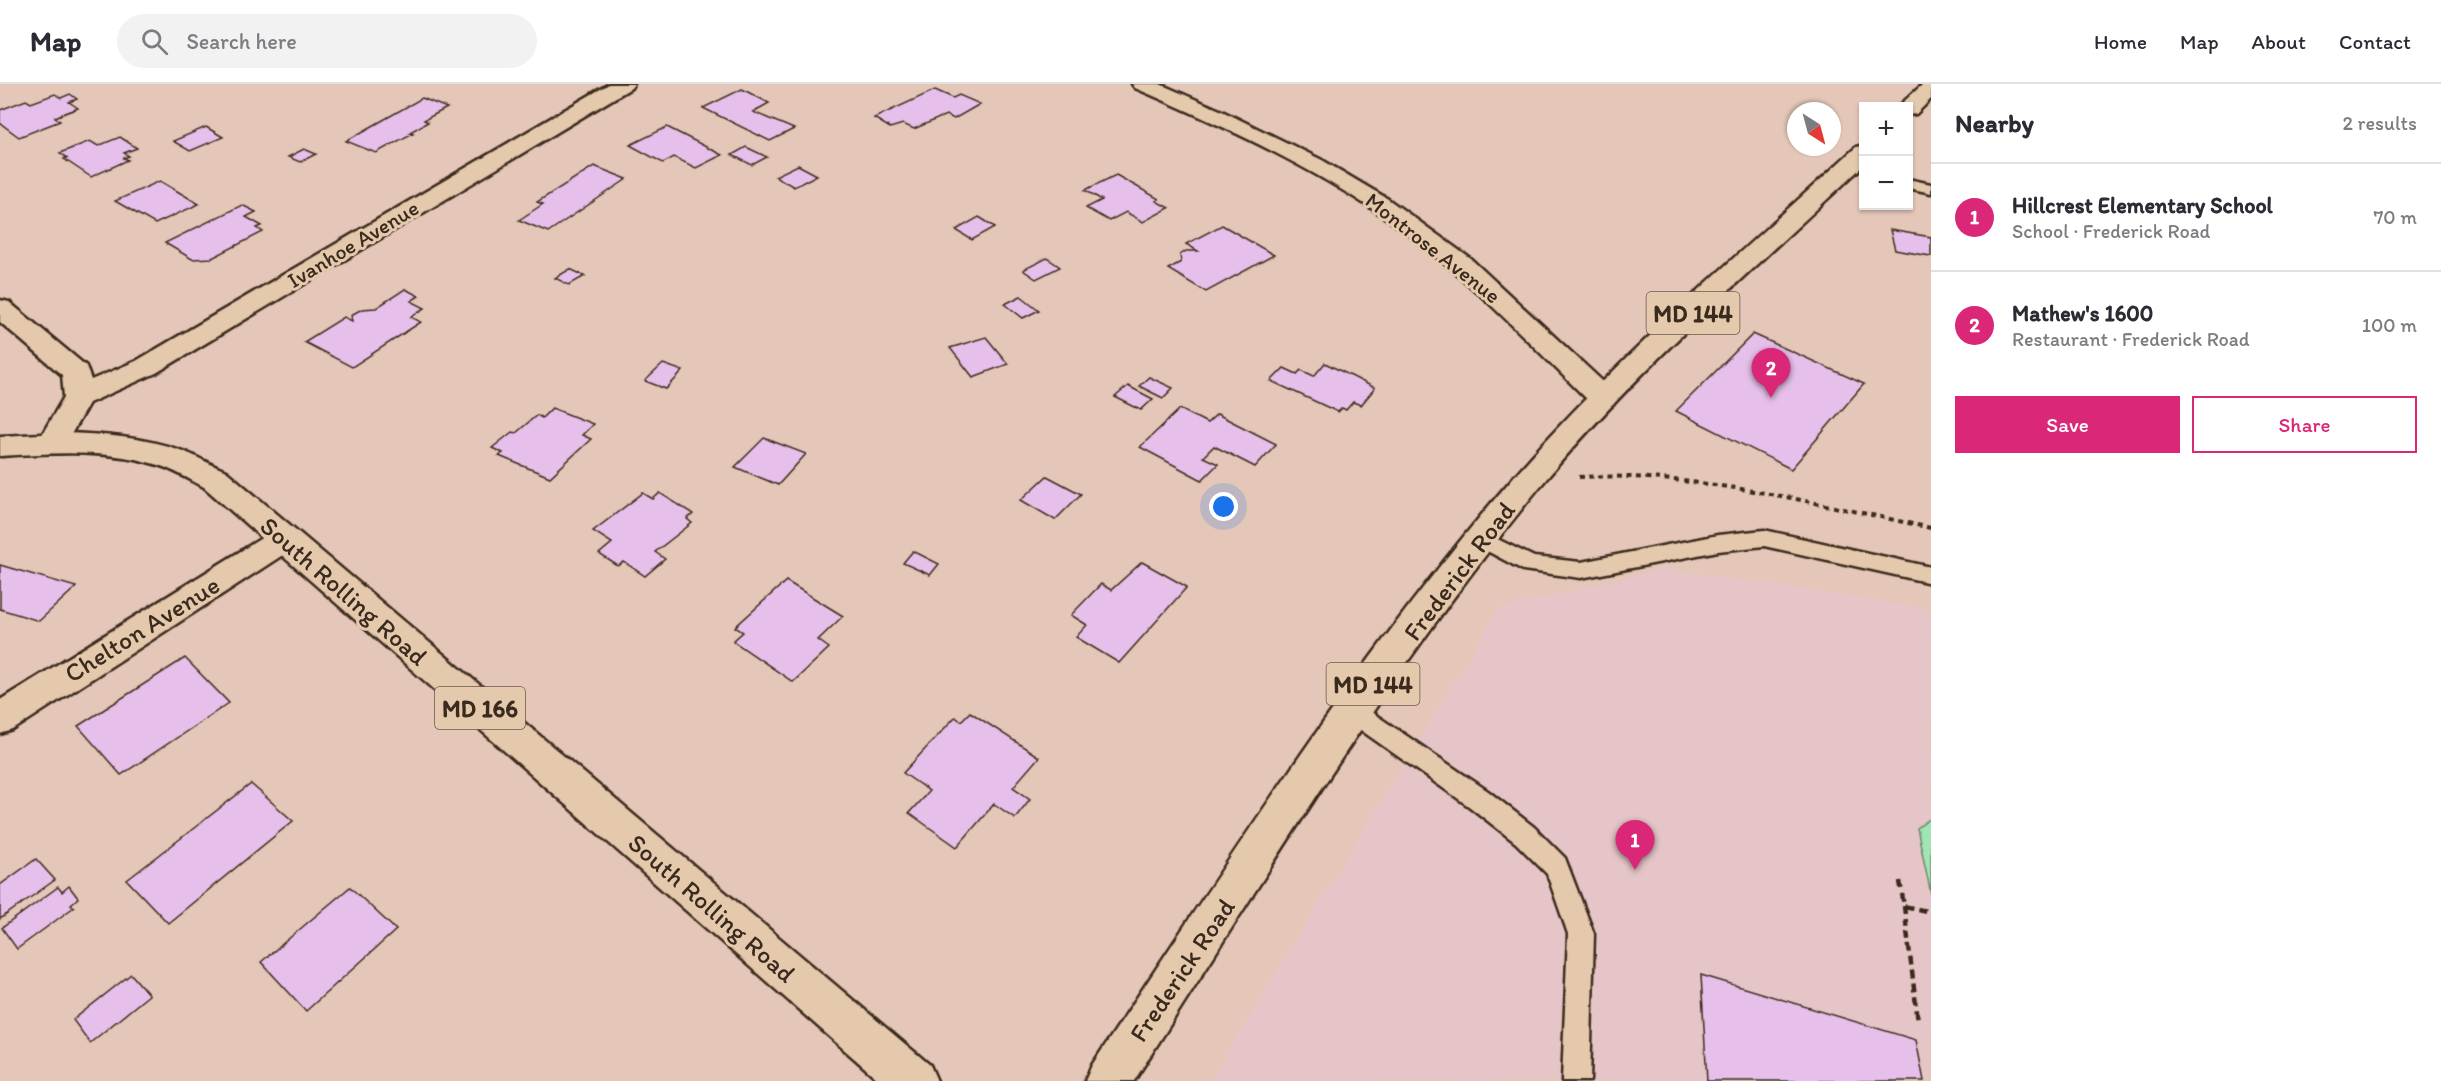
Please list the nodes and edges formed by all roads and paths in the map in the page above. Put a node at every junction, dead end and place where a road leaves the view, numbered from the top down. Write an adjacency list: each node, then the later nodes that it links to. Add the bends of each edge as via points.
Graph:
1 (624, 84): 9 (main road, Ivanhoe Avenue, via 146,367)
2 (1142, 84): 10 (main road, Montrose Avenue, via 1285,148 1351,184 1413,226 1481,282)
3 (1931, 88): 4 (main road)
4 (1913, 104)
5 (1859, 161): 10 (main road, Frederick Road / MD 144)
6 (1913, 184): 7 (lane)
7 (1931, 189)
8 (0, 308): 9 (main road, via 76,372)
9 (78, 397): 11 (main road)
10 (1603, 398): 13 (main road, Frederick Road / MD 144)
11 (52, 443): 12 (main road, South Rolling Road / MD 166); 15 (main road, South Rolling Road / MD 166, via 112,445 166,456 215,479)
12 (0, 446)
13 (1529, 480): 14 (path, via 1604,475 1707,485 1822,504); 16 (main road, Frederick Road / MD 144)
14 (1931, 528)
15 (284, 539): 19 (main road, Chelton Avenue); 24 (main road, South Rolling Road / MD 166)
16 (1481, 539): 17 (lane, via 1530,564 1581,570 1764,538); 18 (main road, Frederick Road / MD 144)
17 (1931, 575)
18 (1353, 712): 25 (main road, Frederick Road / MD 144); 26 (lane, via 1479,799 1525,835 1556,867 1581,934)
19 (0, 719)
20 (1900, 881): 21 (path)
21 (1904, 906): 22 (path); 23 (path)
22 (1931, 912)
23 (1918, 1021)
24 (914, 1081)
25 (1108, 1081)
26 (1576, 1081)

